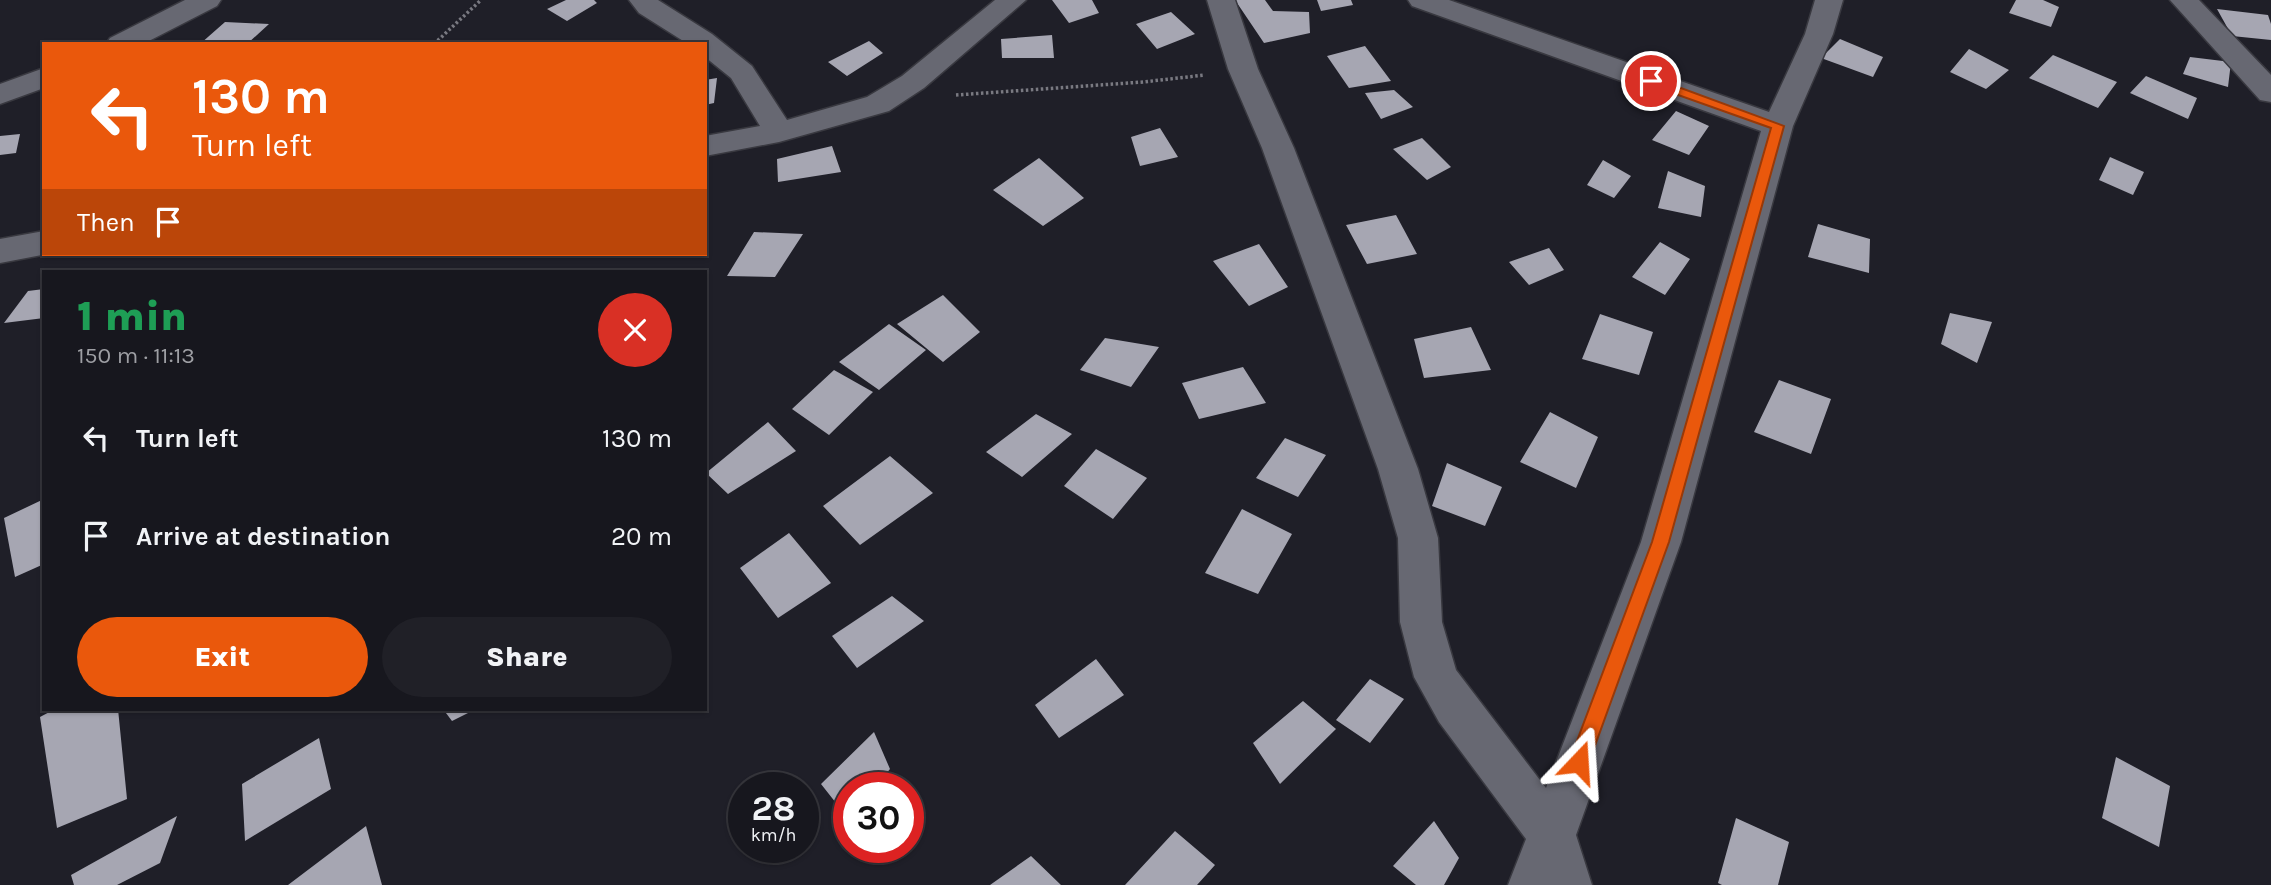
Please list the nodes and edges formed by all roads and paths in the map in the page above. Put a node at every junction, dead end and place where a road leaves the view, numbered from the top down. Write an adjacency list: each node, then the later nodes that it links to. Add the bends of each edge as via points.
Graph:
1 (207, 0): 9 (street)
2 (481, 0): 10 (path)
3 (643, 0): 11 (street)
4 (1012, 0): 17 (street, via 913,82)
5 (1221, 0): 13 (street)
6 (1422, 0): 18 (street)
7 (1829, 0): 18 (street)
8 (2184, 0): 15 (street)
9 (124, 42)
10 (436, 42)
11 (704, 42)
12 (707, 44): 19 (street, via 742,72)
13 (1243, 69): 17 (path, via 1155,83 1000,90); 23 (street, via 1278,148 1398,469 1418,538 1421,622 1436,677)
14 (42, 78): 16 (street)
15 (2271, 93)
16 (0, 95)
17 (878, 104): 19 (street)
18 (1778, 126): 23 (street, via 1661,542)
19 (779, 132): 20 (street)
20 (707, 146)
21 (42, 243): 22 (street)
22 (0, 251)
23 (1552, 835): 24 (street); 25 (street)
24 (1533, 885)
25 (1567, 885)

